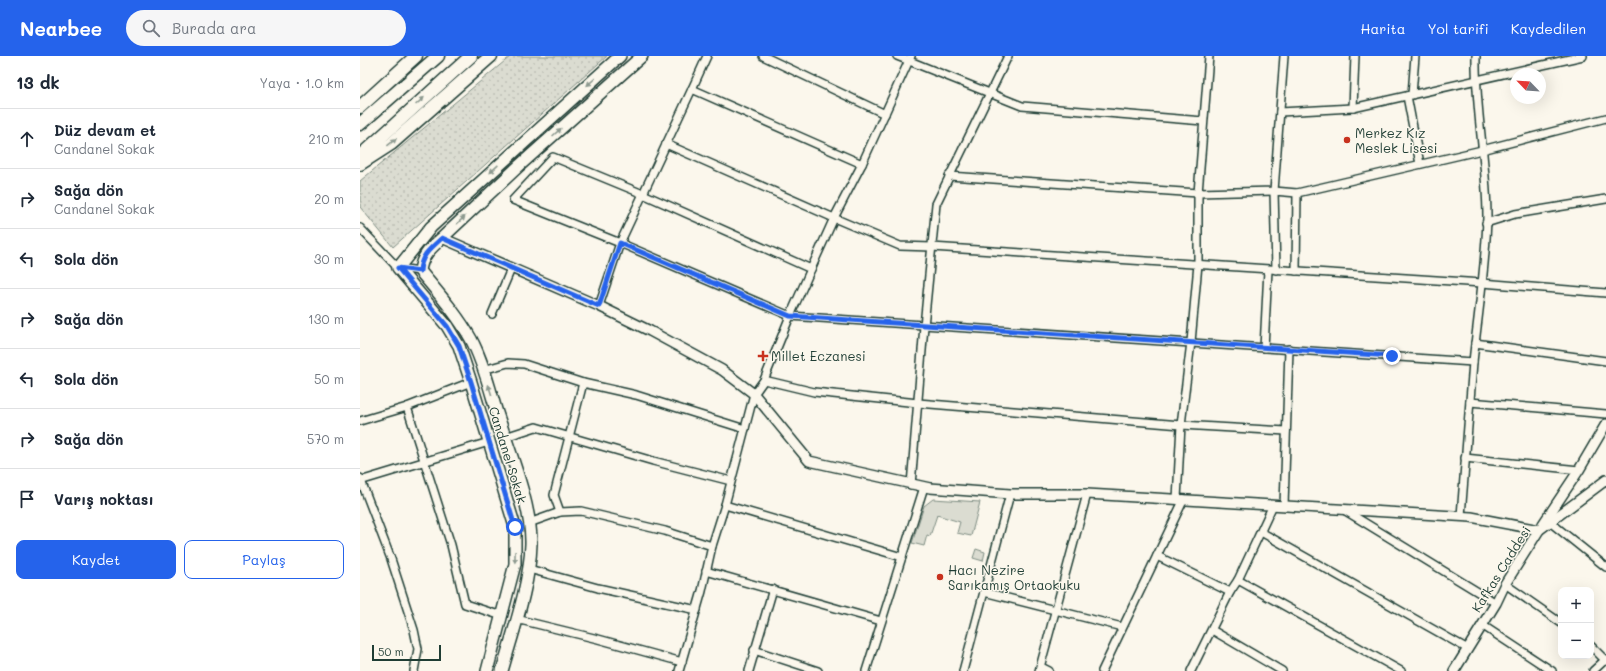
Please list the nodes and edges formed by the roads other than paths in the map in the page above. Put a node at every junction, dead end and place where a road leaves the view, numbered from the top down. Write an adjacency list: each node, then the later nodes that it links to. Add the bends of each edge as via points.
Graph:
1 (438, 56): 28 (highway)
2 (470, 56): 31 (highway, one-way to 2)
3 (491, 56): 32 (highway, one-way to 3, via 391,144)
4 (620, 56): 48 (main road, one-way to 48, via 431,227)
5 (642, 56): 44 (main road, one-way to 5)
6 (707, 56): 19 (street)
7 (763, 56): 25 (street)
8 (897, 56): 17 (street)
9 (1008, 56): 20 (street)
10 (1209, 56): 27 (street)
11 (1284, 56): 24 (street)
12 (1356, 56): 23 (street)
13 (1415, 56): 21 (street)
14 (1476, 56): 18 (street)
15 (1583, 56): 18 (street)
16 (412, 57): 22 (highway)
17 (910, 59): 20 (street); 25 (street)
18 (1476, 80): 21 (street); 30 (street)
19 (692, 89): 29 (street); 33 (street)
20 (989, 94): 27 (street, via 1022,106); 35 (street)
21 (1409, 95): 23 (street); 34 (street)
22 (360, 107)
23 (1353, 108): 24 (street)
24 (1280, 112): 36 (street)
25 (885, 114): 33 (street)
26 (1606, 118): 30 (street)
27 (1203, 121): 37 (street)
28 (360, 124)
29 (666, 144): 39 (street); 41 (street)
30 (1482, 150): 34 (street); 42 (street)
31 (360, 156)
32 (360, 164)
33 (862, 164): 41 (street)
34 (1420, 164): 38 (street)
35 (949, 176): 37 (street); 46 (street, via 936,204)
36 (1274, 191): 37 (street); 38 (street); 51 (street)
37 (1198, 193): 47 (street)
38 (1297, 193): 53 (street)
39 (643, 194): 45 (street); 45 (street, via 553,157 513,200); 50 (street)
40 (1606, 199): 42 (street, via 1515,214)
41 (834, 218): 46 (street, via 900,246); 50 (street)
42 (1486, 223): 54 (street)
43 (360, 228): 48 (street, Candanel Sokak)
44 (442, 238): 49 (street); 52 (main road, via 421,262)
45 (620, 243): 56 (street); 58 (street)
46 (932, 247): 47 (street); 59 (street)
47 (1198, 264): 51 (street); 60 (street)
48 (398, 268): 52 (street); 68 (main road, Candanel Sokak, via 447,326 459,346)
49 (511, 269): 56 (street); 57 (street)
50 (811, 269): 58 (street)
51 (1272, 270): 53 (street); 62 (street)
52 (420, 271): 66 (main road, via 472,340)
53 (1296, 271): 54 (street)
54 (1482, 283): 55 (street); 61 (street)
55 (1606, 293)
56 (599, 306): 70 (street, via 722,370)
57 (492, 314)
58 (790, 316): 59 (street); 67 (street)
59 (924, 326): 60 (street); 72 (street)
60 (1191, 342): 62 (street); 77 (street)
61 (1475, 343): 64 (street); 65 (street)
62 (1264, 348): 63 (street)
63 (1289, 349): 65 (street); 79 (street)
64 (1606, 361)
65 (1473, 362): 71 (street)
66 (483, 370): 69 (street, via 508,363 524,364); 81 (main road, one-way to 66)
67 (764, 380): 70 (street); 72 (street, via 814,392)
68 (471, 382): 73 (street); 82 (main road, Candanel Sokak)
69 (583, 383): 78 (street, via 636,395); 80 (street)
70 (754, 394): 78 (street); 89 (street, via 809,461)
71 (1470, 402): 74 (street); 83 (street)
72 (918, 403): 77 (street); 89 (street)
73 (407, 407): 75 (street); 84 (street)
74 (1606, 414)
75 (360, 421)
76 (1606, 424): 85 (street)
77 (1181, 425): 79 (street); 93 (street)
78 (745, 429): 88 (street)
79 (1286, 430): 96 (street)
80 (568, 436): 81 (street, via 536,427); 88 (street); 98 (street, via 554,495)
81 (505, 437): 101 (main road, via 523,494)
82 (489, 442): 84 (street); 118 (main road, Candanel Sokak, one-way to 118, via 515,527 515,564)
83 (1466, 458): 85 (street); 99 (street)
84 (424, 462): 86 (street); 118 (street, via 451,545 465,604)
85 (1579, 470): 102 (street)
86 (360, 480): 131 (street, via 391,559 414,630 418,650)
87 (1606, 480): 100 (street, Kafkas Caddesi)
88 (731, 481): 94 (street)
89 (912, 485): 90 (street)
90 (924, 487): 91 (street); 106 (street)
91 (1010, 494): 92 (street); 113 (street)
92 (1088, 494): 93 (street); 117 (street)
93 (1180, 499): 95 (street); 105 (street)
94 (725, 505): 104 (street); 106 (street)
95 (1274, 505): 96 (street); 103 (street)
96 (1284, 506): 97 (street)
97 (1342, 509): 99 (street); 115 (street)
98 (560, 512): 101 (street); 104 (street, via 581,511 665,531)
99 (1461, 516): 102 (street)
100 (1550, 522): 102 (street, Kafkas Caddesi); 107 (street)
101 (529, 523): 108 (main road)
102 (1539, 530): 111 (street, Kafkas Caddesi)
103 (1261, 532): 110 (street); 125 (street)
104 (712, 546): 109 (street)
105 (1157, 556): 114 (street); 123 (street)
106 (902, 557): 120 (street)
107 (1606, 567)
108 (529, 569): 116 (street, via 598,588); 119 (main road)
109 (706, 572): 112 (street); 116 (street)
110 (1238, 580): 114 (street); 143 (street)
111 (1505, 584): 115 (street, Kafkas Caddesi); 121 (street)
112 (773, 589): 120 (street); 127 (street)
113 (984, 592): 117 (street); 138 (street)
114 (1230, 592): 124 (street)
115 (1496, 602): 122 (street, Kafkas Caddesi)
116 (697, 610): 129 (street)
117 (1056, 610): 123 (street); 130 (street)
118 (502, 616): 132 (main road, Candanel Sokak)
119 (516, 619): 129 (street); 133 (main road)
120 (881, 621): 137 (street)
121 (1558, 621)
122 (1482, 625): 125 (street, Kafkas Caddesi); 145 (street)
123 (1122, 627): 140 (street)
124 (1212, 630): 141 (street); 142 (street)
125 (1468, 649): 144 (street, Kafkas Caddesi)
126 (1594, 649): 128 (street)
127 (754, 650): 135 (street); 136 (street)
128 (1606, 660): 146 (street)
129 (682, 662): 134 (street)
130 (1040, 669): 139 (street)
131 (414, 671)
132 (487, 671)
133 (502, 671)
134 (679, 671)
135 (749, 671)
136 (818, 671)
137 (866, 671)
138 (963, 671)
139 (1049, 671)
140 (1102, 671)
141 (1191, 671)
142 (1282, 671)
143 (1401, 671)
144 (1454, 671)
145 (1552, 671)
146 (1593, 671)

